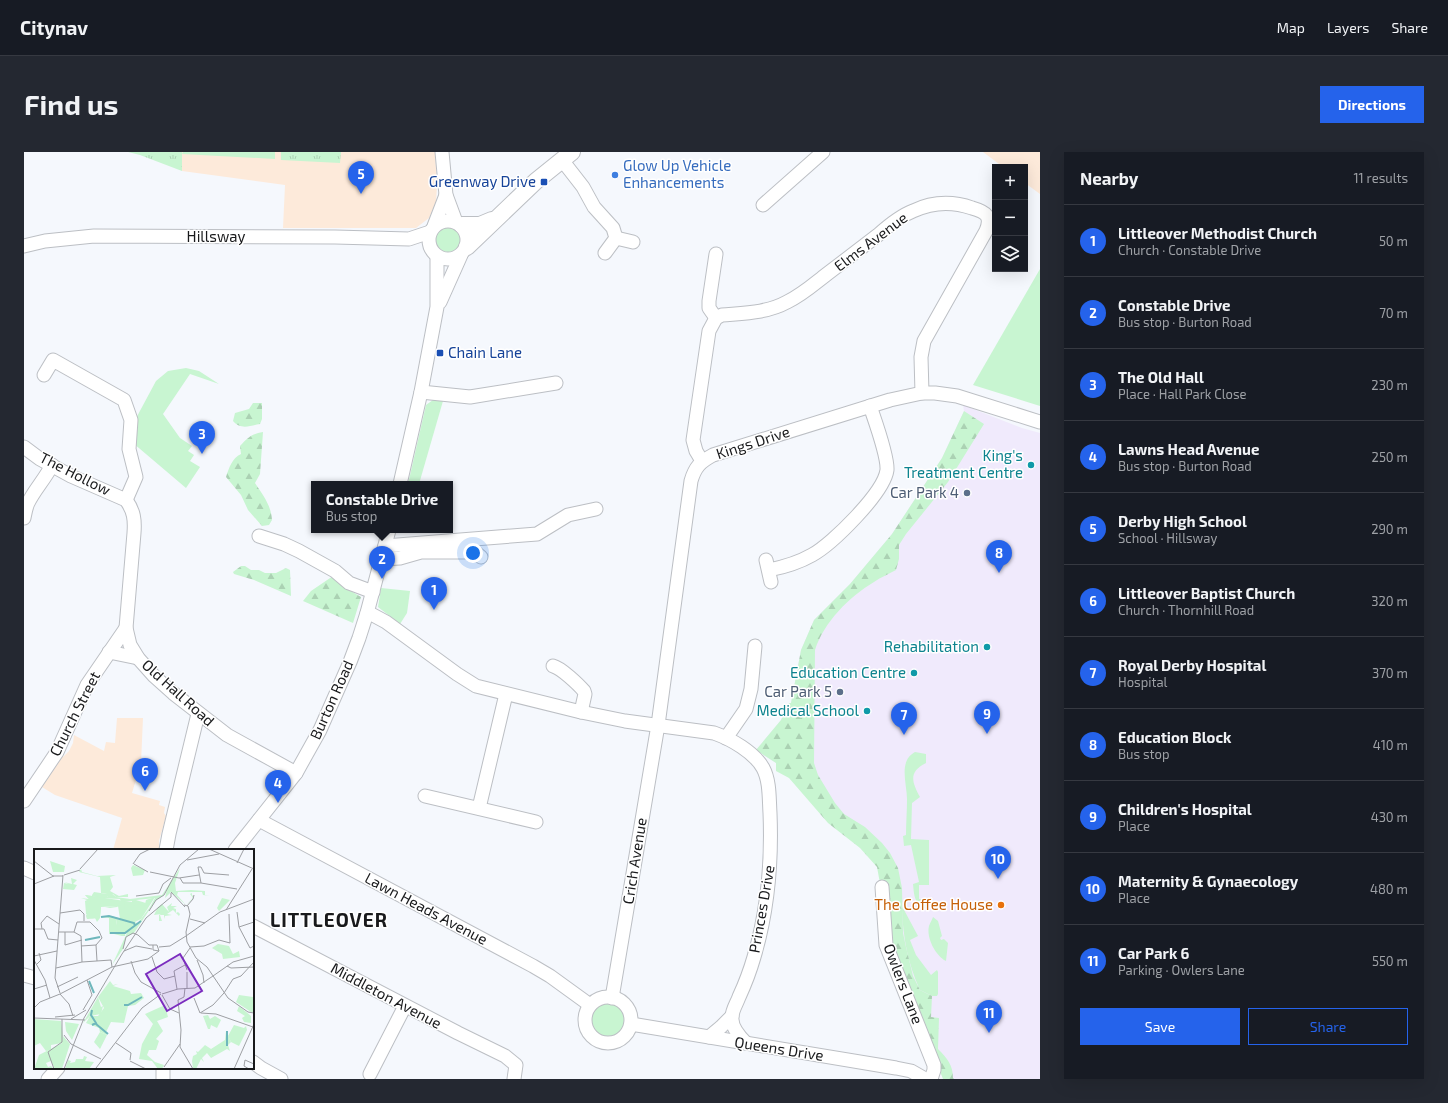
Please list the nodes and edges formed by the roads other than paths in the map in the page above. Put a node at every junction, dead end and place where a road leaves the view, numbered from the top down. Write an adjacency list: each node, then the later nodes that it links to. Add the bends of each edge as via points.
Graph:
1 (442, 152): 4 (street)
2 (823, 152): 5 (street)
3 (567, 156): 6 (main road); 9 (street, via 594,206 613,228)
4 (446, 195): 7 (street); 8 (street)
5 (763, 204)
6 (495, 219): 7 (main road, via 480,225); 13 (main road)
7 (459, 224): 8 (street, via 448,220); 13 (street, via 467,235)
8 (432, 229): 10 (street, Hillsway); 15 (street, via 429,240 430,248)
9 (616, 238): 11 (street); 14 (street)
10 (409, 239): 12 (street, Hillsway, via 94,236); 15 (street, via 420,248)
11 (633, 242)
12 (24, 246)
13 (464, 251): 15 (street, via 448,260); 17 (street)
14 (605, 253)
15 (435, 254): 17 (street)
16 (716, 254): 18 (street, via 709,301 709,308)
17 (437, 307): 21 (street)
18 (716, 318): 22 (street, Elms Avenue, via 722,315 766,310 791,300 911,211 937,204 959,203 978,209 988,217 988,226 924,340 920,356); 26 (street, via 709,331 693,440)
19 (44, 375): 29 (street, via 53,360 124,400 131,420 129,448 136,477)
20 (556, 384): 21 (street, via 470,397)
21 (421, 392): 28 (street)
22 (922, 393): 23 (street, Kings Drive); 24 (street, Kings Drive, via 935,392 957,396)
23 (870, 406): 26 (street, Kings Drive, via 713,455); 38 (street, via 887,462 883,482 847,526 818,551 795,563)
24 (1040, 422)
25 (24, 447): 27 (street, The Hollow)
26 (702, 462): 49 (street, Kings Drive, via 694,471 691,481)
27 (52, 465): 29 (street, The Hollow); 30 (street)
28 (401, 481)
29 (126, 500): 41 (street, Old Hall Road, via 135,518)
30 (26, 504): 32 (street)
31 (596, 509): 35 (street, via 568,515 537,534)
32 (24, 518)
33 (388, 533): 35 (street, Burton Road)
34 (259, 536): 39 (street, via 306,554 335,571 349,583)
35 (385, 546): 37 (street, Burton Road)
36 (481, 557): 37 (street, via 475,552 434,551)
37 (382, 559): 39 (street, Burton Road)
38 (768, 571)
39 (373, 592): 40 (street, Burton Road)
40 (367, 613): 46 (street, Princes Drive, via 386,622 476,686); 51 (street, Burton Road, via 350,662 320,730)
41 (126, 628): 43 (street, Church Street); 44 (street, Old Hall Road, via 130,645)
42 (755, 646): 50 (street, via 748,705)
43 (109, 652): 44 (street); 53 (street, Church Street, via 87,685 57,752)
44 (138, 658): 48 (street, Old Hall Road)
45 (551, 665): 47 (street, via 563,670 584,691)
46 (506, 694): 47 (street, Princes Drive); 54 (street)
47 (580, 712): 49 (street, Princes Drive)
48 (198, 714): 51 (street, Old Hall Road, via 227,735); 57 (street)
49 (658, 724): 50 (street, Princes Drive, via 714,733); 65 (street, Crich Avenue)
50 (726, 738): 68 (street, Princes Drive, via 758,761 763,769 768,785 771,831 768,888 762,925 754,958)
51 (296, 773): 55 (street, Burton Road)
52 (425, 796): 54 (street)
53 (24, 801)
54 (479, 808): 56 (street)
55 (259, 820): 58 (street, Burton Road); 66 (street, Lawn Heads Avenue, via 534,966)
56 (536, 822)
57 (166, 849)
58 (236, 849)
59 (24, 868): 60 (street)
60 (34, 873)
61 (882, 887): 79 (street, Owlers Lane, via 886,944 934,1065)
62 (254, 927): 67 (street, Middleton Avenue)
63 (24, 975): 64 (street)
64 (34, 978)
65 (612, 998): 66 (street, via 600,998); 69 (street, via 628,1009)
66 (590, 1004): 69 (street, via 585,1016 586,1027 597,1041 607,1044 616,1042 627,1033)
67 (405, 1006): 74 (street, Middleton Avenue, via 505,1056 513,1061); 75 (street)
68 (732, 1016): 70 (street); 71 (street, via 737,1033)
69 (631, 1024): 70 (street, Queens Drive)
70 (709, 1037): 71 (street, Queens Drive)
71 (746, 1043): 78 (street, Queens Drive, via 903,1069)
72 (254, 1063): 77 (street)
73 (57, 1069): 76 (street)
74 (516, 1073)
75 (370, 1074)
76 (48, 1079)
77 (281, 1079)
78 (925, 1079)
79 (931, 1079)

